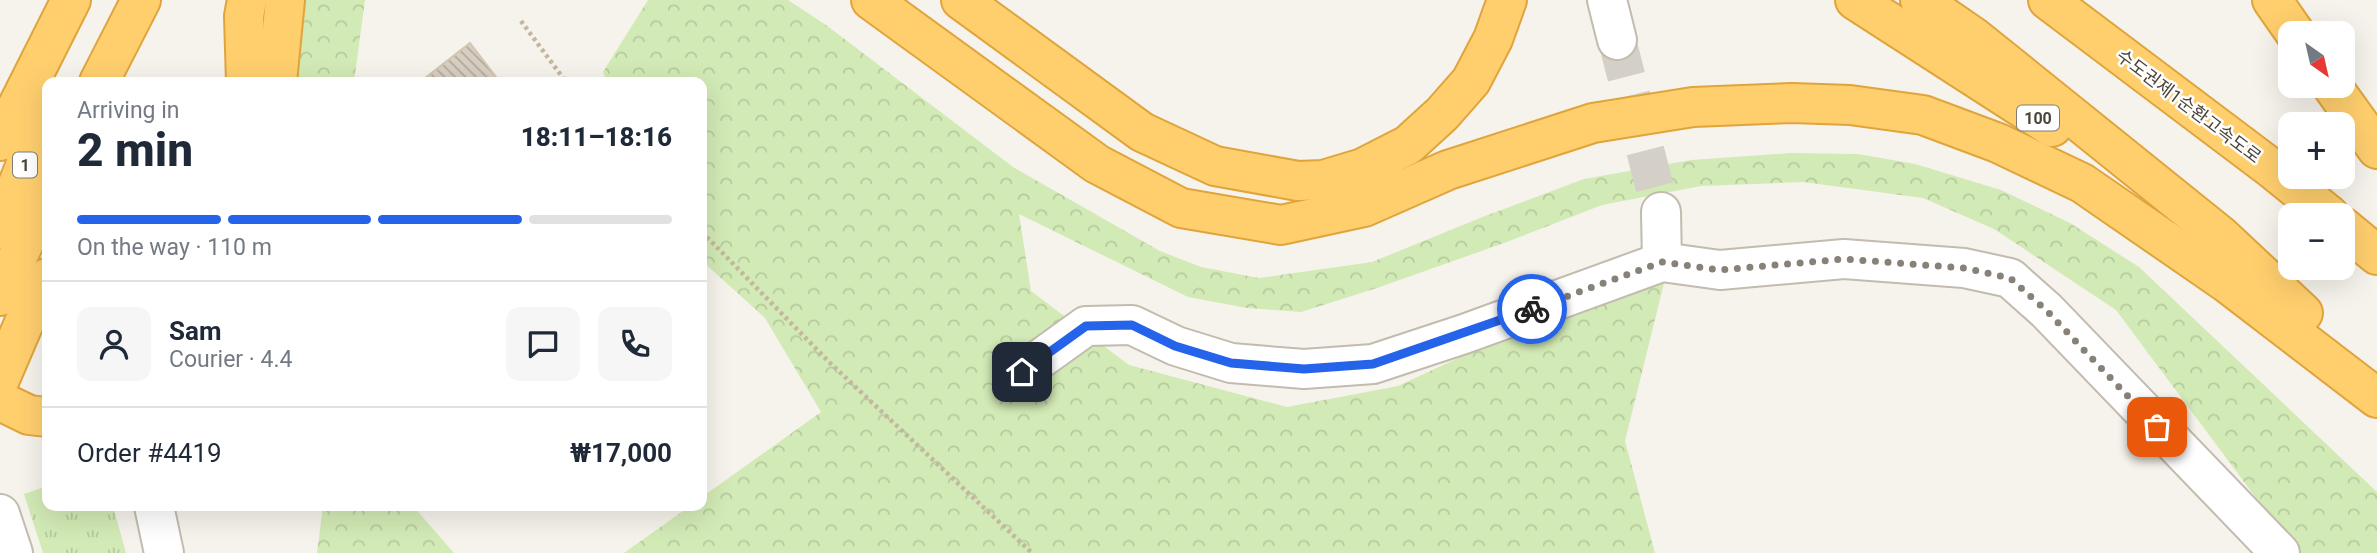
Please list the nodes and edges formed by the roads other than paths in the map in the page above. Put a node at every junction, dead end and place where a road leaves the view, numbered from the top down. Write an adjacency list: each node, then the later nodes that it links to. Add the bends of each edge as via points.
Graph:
1 (71, 0): 24 (highway)
2 (81, 0): 17 (highway)
3 (141, 0): 18 (highway)
4 (156, 0): 19 (highway)
5 (247, 0): 20 (highway)
6 (285, 0): 21 (highway)
7 (872, 0): 37 (highway, via 1097,164 1181,208 1281,225 1364,207 1448,170 1593,123 1693,107 1792,103 1923,115 1998,143 2082,183 2227,283)
8 (961, 0): 9 (highway, via 1142,132 1214,166 1298,181 1323,180 1363,168 1408,145 1471,81)
9 (1507, 0)
10 (1607, 0): 16 (street)
11 (1855, 0): 29 (highway, 100)
12 (1920, 0): 29 (highway, 100, via 1975,38)
13 (2048, 0): 26 (highway, 수도권제1순환고속도로)
14 (2272, 0): 15 (highway)
15 (2287, 21)
16 (1617, 40)
17 (55, 77)
18 (102, 77)
19 (131, 77)
20 (246, 77)
21 (277, 77)
22 (2341, 98): 25 (highway)
23 (42, 115): 33 (highway, 1, via 24,169)
24 (0, 141)
25 (2377, 149)
26 (2314, 203)
27 (42, 212): 33 (highway, 1)
28 (1661, 212): 32 (street)
29 (2221, 236): 36 (highway, 100)
30 (2355, 237): 31 (highway)
31 (2377, 255)
32 (1662, 262): 34 (street, via 1373,364 1304,369 1231,363 1175,346 1132,325 1086,326); 44 (street, via 1720,270 1857,260 1964,268 2010,278)
33 (26, 278): 35 (highway)
34 (1022, 372)
35 (0, 379)
36 (2377, 381)
37 (2377, 398)
38 (0, 401): 39 (highway)
39 (42, 416)
40 (155, 511): 43 (street)
41 (0, 514): 42 (street)
42 (13, 553)
43 (164, 553)
44 (2280, 553)

